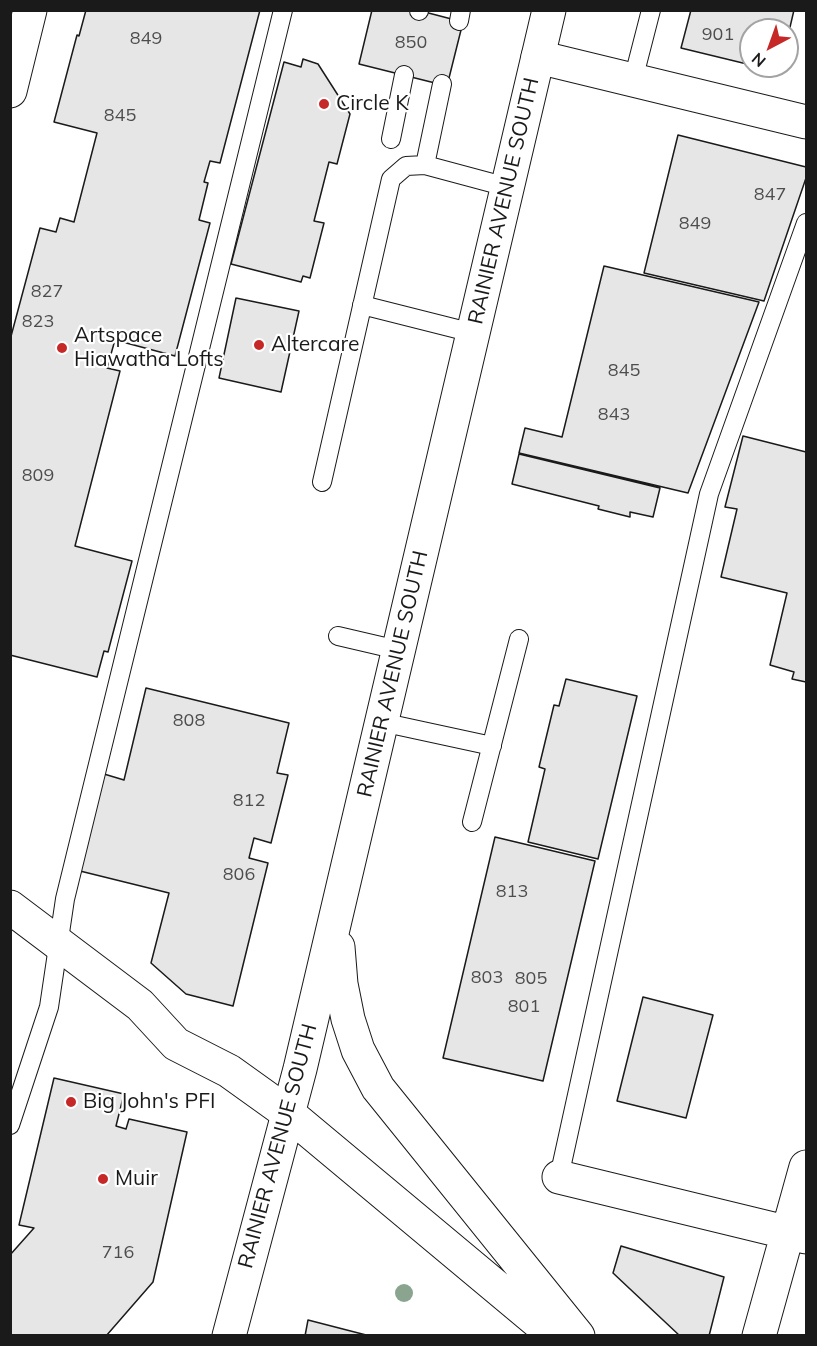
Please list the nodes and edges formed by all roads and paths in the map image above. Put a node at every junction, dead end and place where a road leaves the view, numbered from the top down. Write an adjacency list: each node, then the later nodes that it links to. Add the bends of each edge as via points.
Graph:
1 (30, 10): 9 (main road)
2 (283, 10): 26 (lane, via 65,899)
3 (549, 10): 5 (main road, RAINIER AVENUE SOUTH)
4 (651, 10): 7 (lane)
5 (538, 57): 7 (main road); 13 (main road, RAINIER AVENUE SOUTH)
6 (404, 75): 11 (lane)
7 (633, 80): 10 (main road)
8 (442, 84): 12 (lane)
9 (10, 90)
10 (807, 122)
11 (391, 140)
12 (425, 165): 13 (lane); 15 (lane, via 406,166 391,180)
13 (507, 187): 16 (main road, RAINIER AVENUE SOUTH)
14 (807, 223): 30 (lane, via 709,494)
15 (362, 305): 16 (lane); 17 (lane)
16 (473, 333): 20 (main road, RAINIER AVENUE SOUTH)
17 (322, 482)
18 (338, 636): 20 (lane)
19 (519, 639): 22 (lane)
20 (398, 650): 21 (main road, RAINIER AVENUE SOUTH)
21 (381, 722): 22 (lane); 25 (main road, RAINIER AVENUE SOUTH)
22 (492, 746): 23 (lane)
23 (472, 822)
24 (10, 907): 26 (main road)
25 (336, 915): 27 (main road, RAINIER AVENUE SOUTH); 33 (main road, via 348,1019 358,1050 378,1088)
26 (59, 944): 27 (main road, via 140,1005 176,1044 229,1071); 28 (lane, via 49,1007)
27 (289, 1114): 32 (main road, RAINIER AVENUE SOUTH); 33 (main road)
28 (10, 1125)
29 (807, 1167): 31 (main road)
30 (559, 1177): 31 (main road)
31 (798, 1235): 34 (main road)
32 (228, 1335)
33 (558, 1335)
34 (759, 1335)

